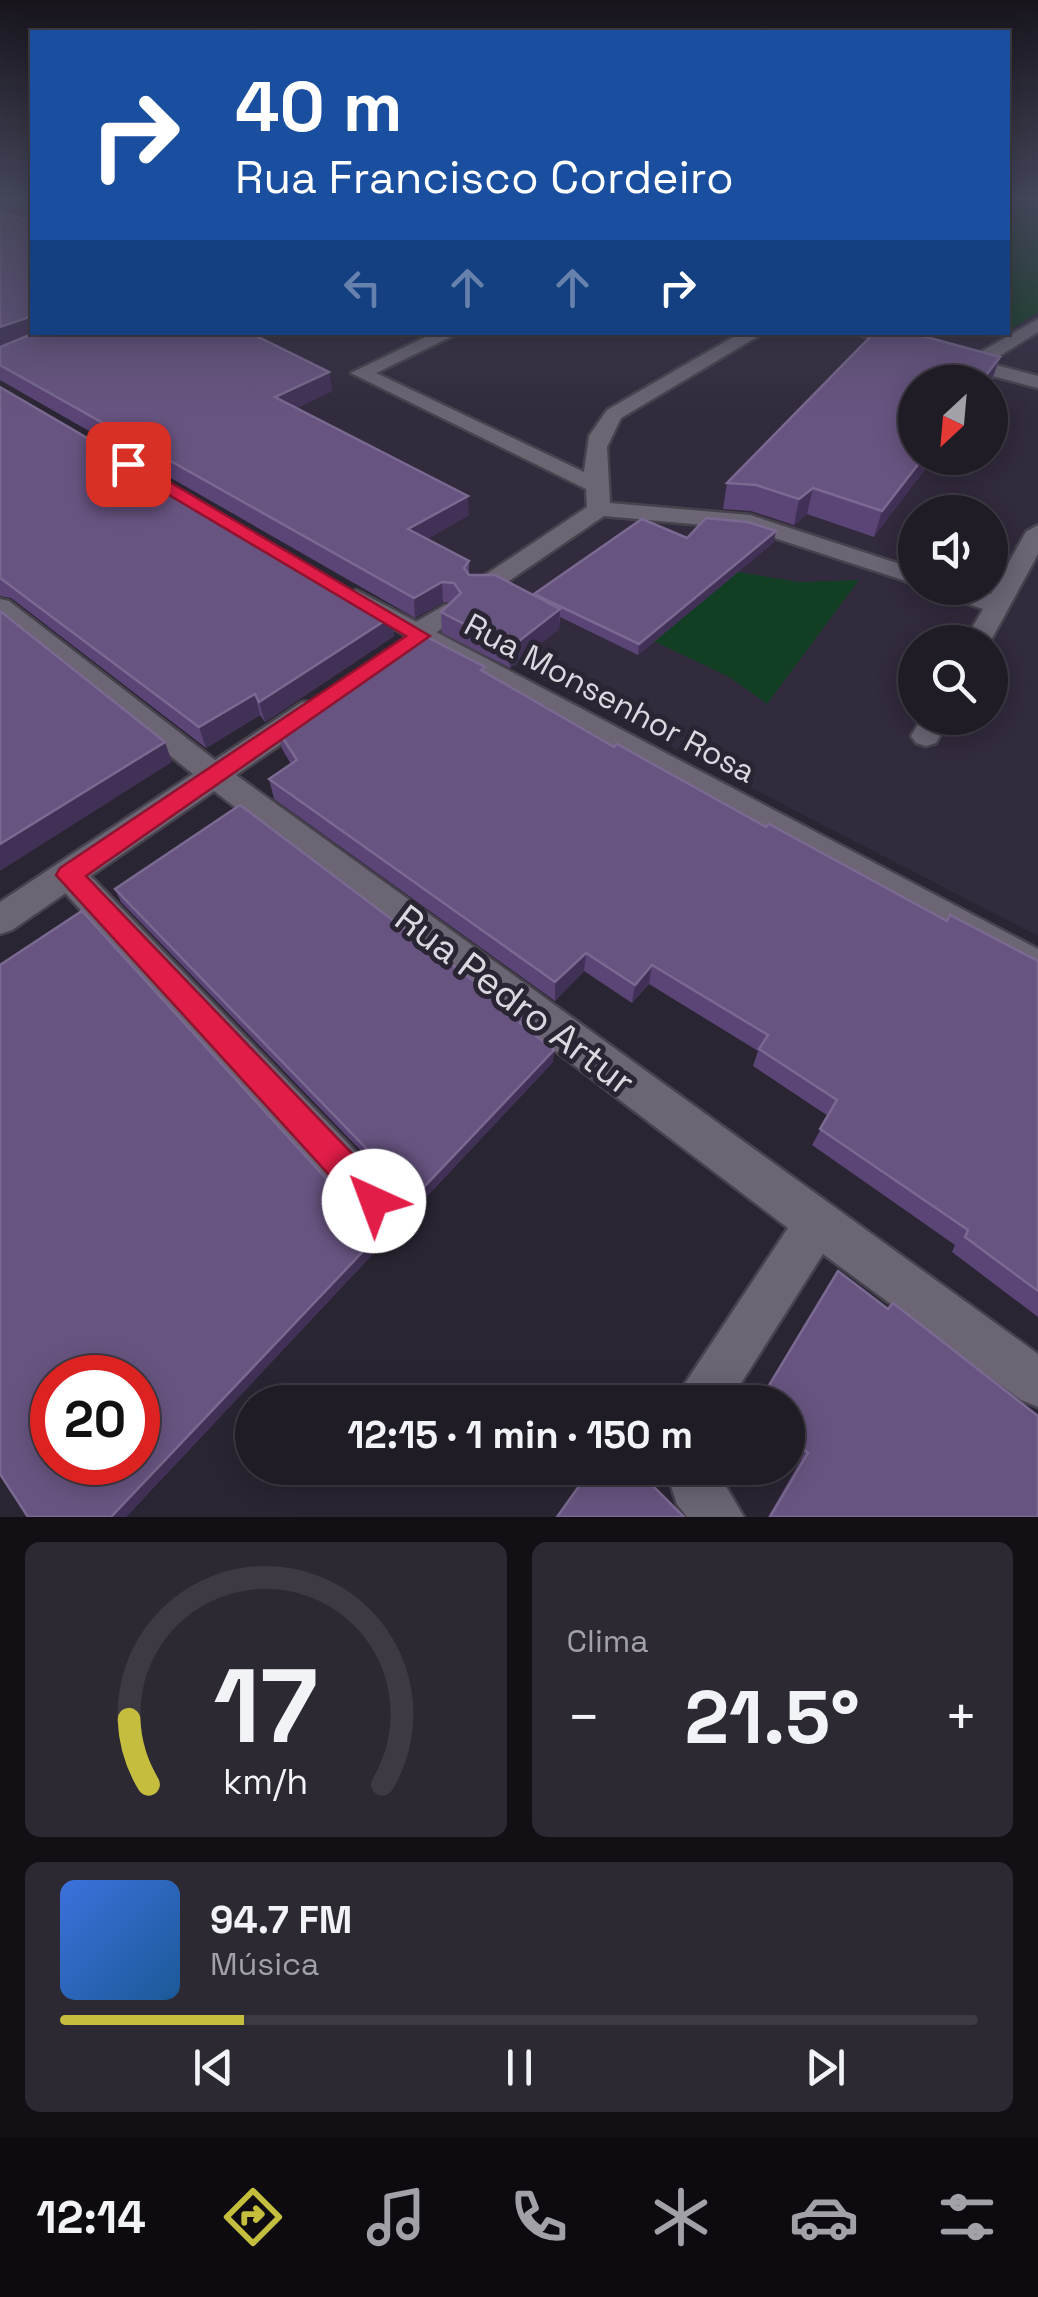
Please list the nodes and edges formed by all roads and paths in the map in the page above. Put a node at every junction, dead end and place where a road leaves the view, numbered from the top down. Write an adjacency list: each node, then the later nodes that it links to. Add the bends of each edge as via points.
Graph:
1 (1038, 324): 5 (street)
2 (445, 335): 9 (street, via 361,373)
3 (748, 335): 9 (street, via 614,414 594,448)
4 (871, 335): 7 (street)
5 (1002, 346): 6 (street); 7 (street, via 980,360)
6 (1038, 352)
7 (928, 353): 8 (street)
8 (1038, 382)
9 (598, 498): 11 (street, via 750,522); 14 (street)
10 (1038, 532): 13 (street)
11 (898, 571)
12 (333, 584): 19 (street, Rua Monsenhor Rosa)
13 (1008, 587)
14 (482, 588)
15 (998, 605): 18 (street)
16 (0, 607): 22 (street, Rua Pedro Artur)
17 (445, 614): 19 (street)
18 (987, 625)
19 (418, 635): 20 (street); 25 (street, Rua Monsenhor Rosa)
20 (388, 658)
21 (341, 690): 22 (street)
22 (214, 776): 23 (street); 27 (street, Rua Pedro Artur)
23 (69, 875): 24 (street); 26 (street)
24 (0, 920)
25 (1038, 967)
26 (374, 1201)
27 (816, 1225): 28 (street, Rua Pedro Artur); 29 (street)
28 (1038, 1384)
29 (712, 1385)
30 (696, 1485): 31 (street)
31 (718, 1517)

